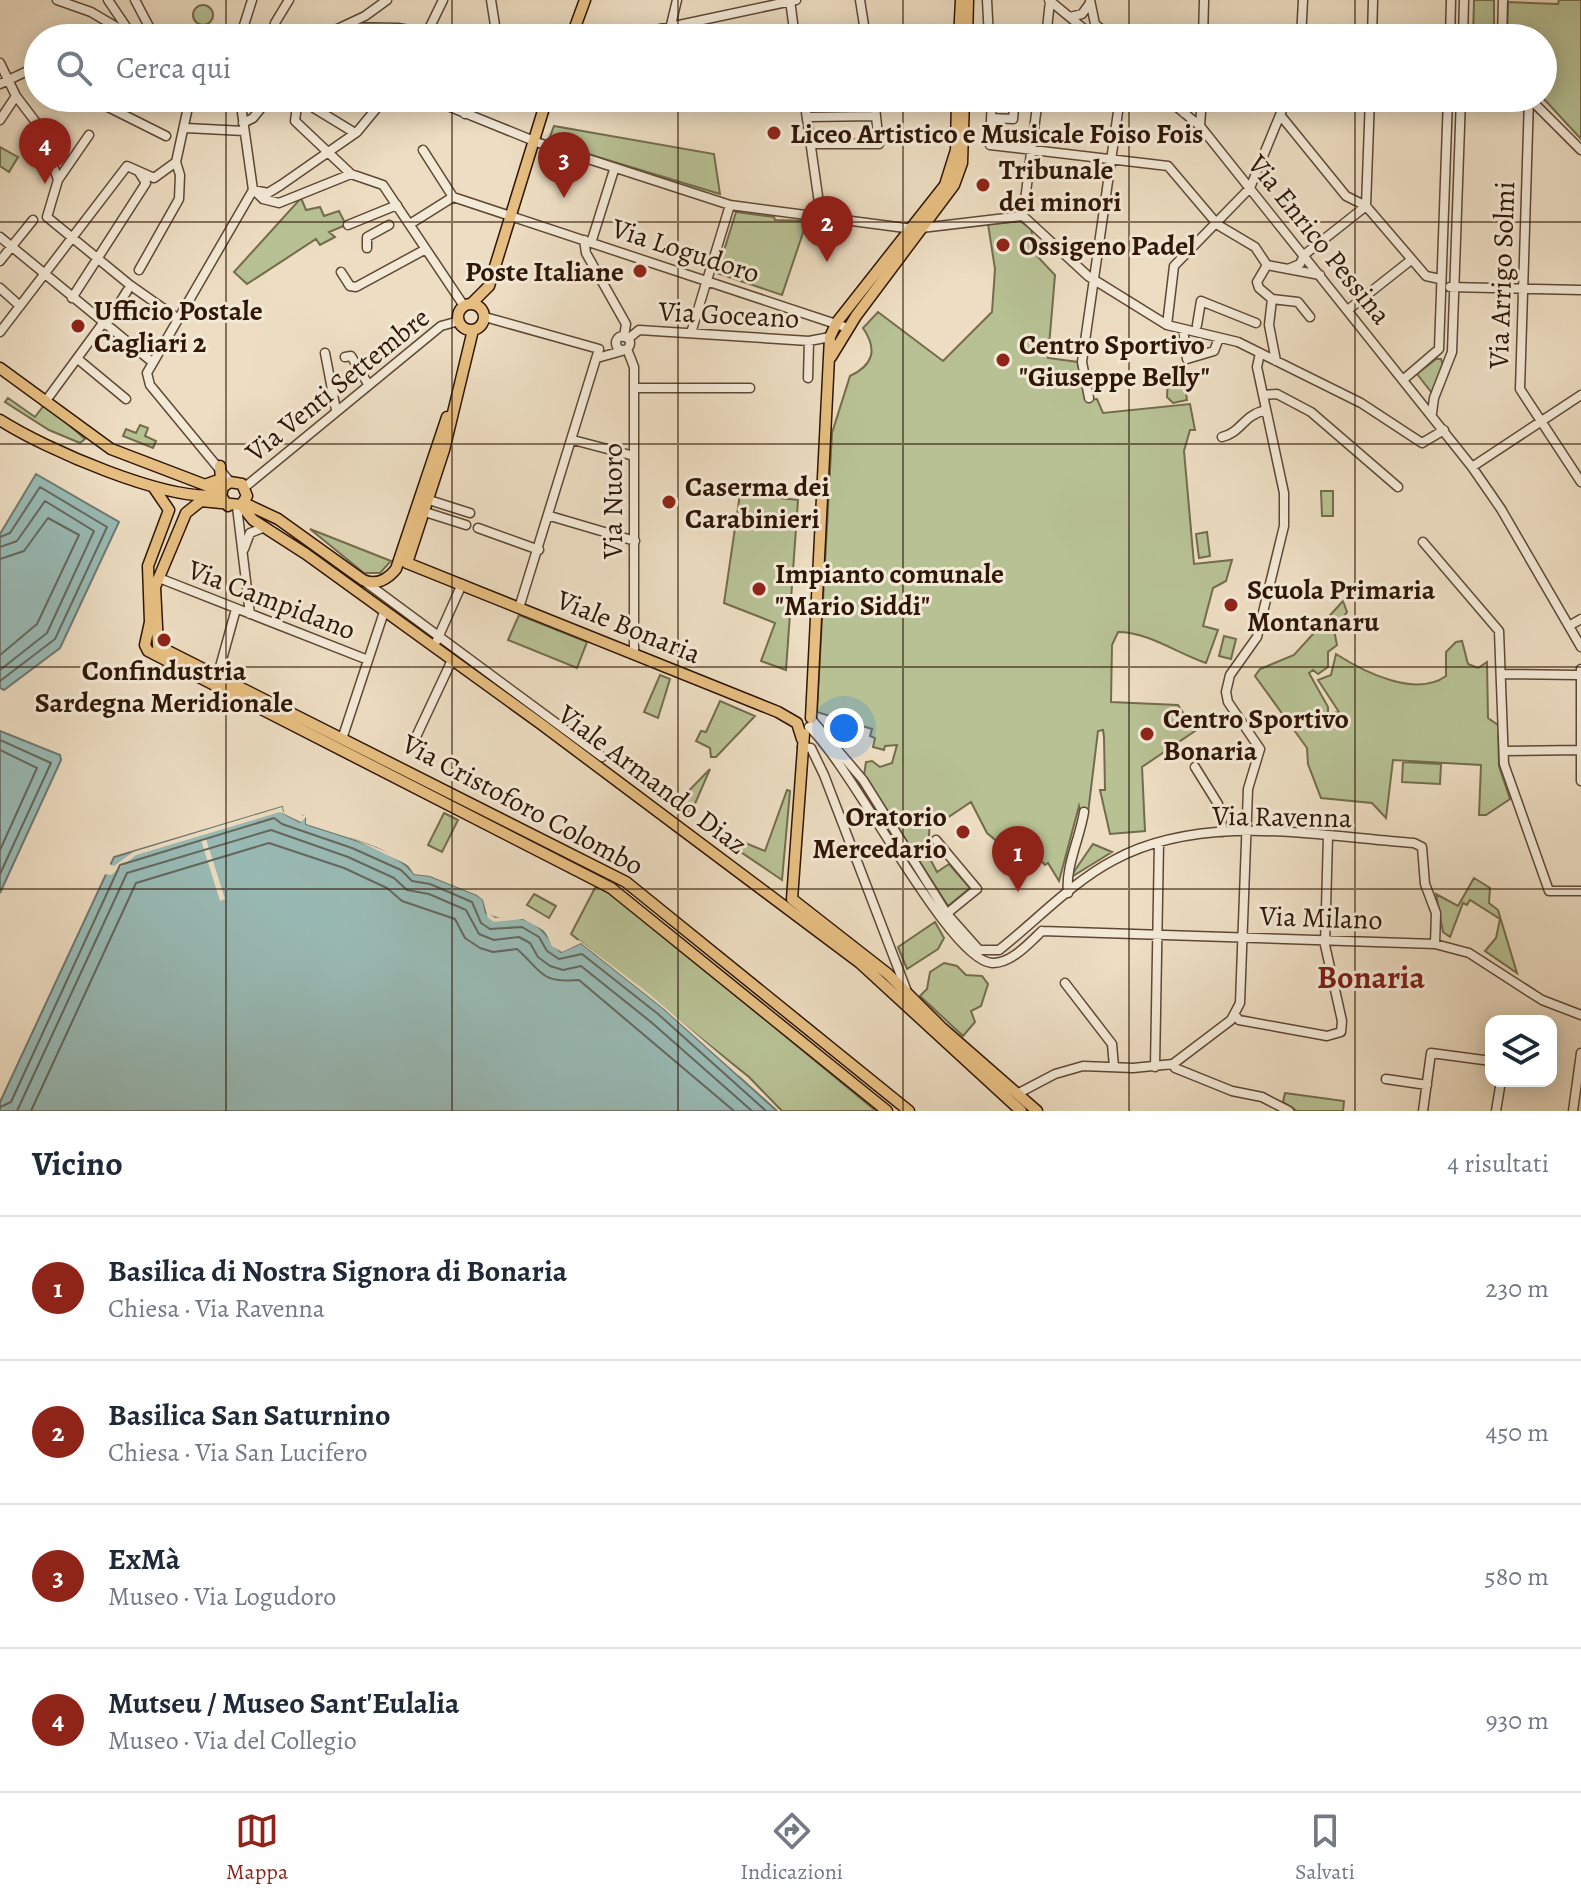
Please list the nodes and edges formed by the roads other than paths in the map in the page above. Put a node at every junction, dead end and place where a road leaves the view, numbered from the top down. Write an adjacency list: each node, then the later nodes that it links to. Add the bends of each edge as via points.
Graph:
1 (57, 0): 25 (street)
2 (108, 0): 26 (street)
3 (135, 0): 27 (street)
4 (252, 0): 28 (street)
5 (289, 0): 29 (street)
6 (387, 0): 30 (street)
7 (443, 0): 31 (street)
8 (491, 0): 32 (street)
9 (585, 0): 33 (main road)
10 (677, 0): 34 (street)
11 (792, 0): 35 (street); 36 (street)
12 (860, 0): 37 (street)
13 (961, 0): 38 (main road)
14 (968, 0): 39 (main road)
15 (987, 0): 40 (street)
16 (1050, 0): 24 (street); 41 (street)
17 (1204, 0): 44 (street)
18 (1303, 0): 45 (street)
19 (1373, 0): 46 (street)
20 (1451, 0): 47 (street)
21 (1464, 0): 48 (street)
22 (1503, 0): 49 (street)
23 (1090, 2): 24 (street, via 1082,14); 43 (street)
24 (1070, 17): 42 (street)
25 (112, 24)
26 (125, 24)
27 (148, 24)
28 (244, 24)
29 (275, 24)
30 (350, 24)
31 (432, 24)
32 (495, 24)
33 (576, 24)
34 (671, 24)
35 (676, 24)
36 (794, 24)
37 (864, 24)
38 (960, 24)
39 (967, 24)
40 (988, 24)
41 (1047, 24)
42 (1078, 24)
43 (1095, 24)
44 (1203, 24)
45 (1302, 24)
46 (1372, 24)
47 (1450, 24)
48 (1463, 24)
49 (1502, 24)
50 (0, 63): 52 (street)
51 (24, 72): 52 (street)
52 (9, 79): 53 (street); 54 (street)
53 (0, 84)
54 (16, 96): 55 (street); 87 (street)
55 (24, 107)
56 (28, 112): 105 (street, via 41,129)
57 (119, 112): 93 (street)
58 (188, 112): 90 (street)
59 (241, 112): 89 (street)
60 (258, 112): 89 (street)
61 (296, 112): 99 (street, via 295,121)
62 (321, 112): 91 (street)
63 (373, 112): 91 (street)
64 (460, 112): 82 (street)
65 (543, 112): 94 (main road)
66 (806, 112): 85 (street)
67 (876, 112): 83 (street)
68 (956, 112): 120 (main road, via 954,166)
69 (963, 112): 120 (main road, via 960,170)
70 (991, 112): 86 (street)
71 (1014, 112): 86 (street, via 1013,119)
72 (1036, 112): 97 (street)
73 (1118, 112): 100 (street)
74 (1201, 112): 88 (street)
75 (1282, 112): 84 (street)
76 (1369, 112): 111 (street)
77 (1447, 112): 138 (street)
78 (1460, 112): 139 (street)
79 (1529, 112): 141 (street, Via Arrigo Solmi)
80 (1543, 112): 98 (street)
81 (1184, 113): 88 (street, Via Enrico Pessina)
82 (465, 114): 94 (street)
83 (876, 116): 85 (street); 95 (street, via 879,144)
84 (1281, 116): 106 (street); 111 (street, via 1346,196)
85 (807, 117): 95 (street)
86 (991, 118): 97 (street, via 990,145)
87 (0, 120)
88 (1200, 126): 106 (street, Via Enrico Pessina)
89 (243, 127): 90 (street); 107 (street)
90 (186, 128): 93 (street)
91 (355, 133): 99 (street)
92 (89, 135): 105 (street)
93 (173, 138): 101 (street)
94 (534, 141): 102 (street); 112 (main road)
95 (811, 144): 114 (street)
96 (423, 150): 108 (street)
97 (1032, 150): 100 (street); 113 (street)
98 (1581, 150)
99 (328, 153): 104 (street); 107 (street, via 268,193)
100 (1111, 158): 116 (street, via 1168,166); 137 (street)
101 (176, 162): 103 (street, via 154,178); 133 (street, via 179,199)
102 (614, 170): 110 (street); 123 (street)
103 (139, 172): 122 (street, via 127,166); 128 (street, via 146,183)
104 (351, 174): 107 (street, via 272,203); 109 (street, via 383,185)
105 (58, 180): 122 (street, via 47,217)
106 (1250, 188): 116 (street); 127 (street, Via Enrico Pessina)
107 (253, 190): 151 (street)
108 (453, 197): 112 (street, Via Logudoro); 117 (street)
109 (397, 205): 117 (street); 118 (street)
110 (730, 205): 114 (street); 162 (street)
111 (1366, 206): 127 (street); 129 (street)
112 (511, 215): 123 (street, Via Logudoro); 146 (main road, via 489,286)
113 (1023, 216): 120 (street); 137 (street)
114 (821, 217): 120 (street)
115 (33, 220): 124 (street)
116 (1216, 222): 131 (street, via 1255,247); 156 (street, via 1174,266)
117 (410, 224): 126 (street)
118 (348, 225)
119 (389, 225): 125 (street, via 367,237)
120 (919, 229): 153 (main road); 158 (main road)
121 (0, 237): 124 (street)
122 (71, 238): 128 (street); 135 (street)
123 (588, 241): 153 (street, Via Logudoro); 166 (street, Via Nuoro, via 586,253 626,324)
124 (12, 246): 130 (street); 135 (street)
125 (367, 248)
126 (426, 249): 134 (street, via 356,287); 146 (street)
127 (1304, 255): 132 (street, via 1300,264); 136 (street, Via Enrico Pessina)
128 (99, 260): 144 (street); 151 (street)
129 (1411, 260): 138 (street); 148 (street)
130 (0, 261)
131 (1267, 265): 132 (street); 145 (street, via 1257,282)
132 (1288, 269): 136 (street)
133 (139, 270)
134 (341, 272)
135 (44, 274): 144 (street); 147 (street)
136 (1320, 275): 148 (street, Via Enrico Pessina)
137 (1095, 281): 156 (street); 185 (street, via 1082,362)
138 (1440, 283): 139 (street); 167 (street)
139 (1453, 287): 141 (street); 173 (street)
140 (0, 288): 147 (street)
141 (1523, 289): 142 (street); 193 (street, Via Arrigo Solmi, via 1520,389)
142 (1581, 290)
143 (127, 291): 155 (street)
144 (72, 298): 155 (street)
145 (1272, 299): 150 (street, via 1298,302); 176 (street, via 1269,325)
146 (467, 305): 149 (main road, via 481,308); 152 (main road)
147 (20, 306): 161 (street)
148 (1349, 309): 179 (street, Via Enrico Pessina)
149 (485, 317): 160 (main road); 170 (street)
150 (1310, 317)
151 (177, 318): 175 (street)
152 (459, 321): 160 (main road); 180 (street, Via Venti Settembre, via 441,326)
153 (837, 322): 158 (street, Via Logudoro); 163 (main road)
154 (1256, 323): 157 (street, via 1201,301)
155 (105, 324): 174 (street); 175 (street)
156 (1167, 325): 159 (street)
157 (1197, 325)
158 (848, 328): 172 (main road)
159 (1183, 329): 164 (street); 164 (street, via 1187,359 1214,351)
160 (473, 330): 188 (main road)
161 (0, 332)
162 (691, 333): 165 (street, Via Goceano); 166 (street, Via Goceano, via 639,330)
163 (830, 337): 165 (street, Via Goceano); 172 (main road)
164 (1219, 338): 169 (street)
165 (809, 341): 178 (street)
166 (624, 343): 170 (street, Via Goceano); 181 (street, Via Nuoro, via 634,367)
167 (1438, 352): 173 (street); 179 (street)
168 (325, 353): 189 (street)
169 (1260, 353): 176 (street); 183 (street)
170 (598, 354): 196 (street)
171 (345, 357): 180 (street, via 351,356)
172 (831, 357): 239 (main road)
173 (1450, 357): 191 (street)
174 (79, 360): 186 (street); 187 (street)
175 (151, 361): 198 (street, via 150,385)
176 (1276, 361): 194 (street, via 1361,403 1422,443)
177 (0, 368): 187 (main road)
178 (808, 378)
179 (1404, 379): 191 (street, Via Enrico Pessina)
180 (368, 384): 189 (street, Via Venti Settembre)
181 (634, 388): 182 (street); 197 (street, Via Nuoro)
182 (750, 388)
183 (1263, 395): 190 (street); 204 (street, via 1277,394 1311,412)
184 (1581, 395): 193 (street)
185 (1089, 398)
186 (126, 399)
187 (45, 402): 202 (main road, via 100,442)
188 (454, 405): 207 (main road); 220 (main road, via 439,436)
189 (336, 410): 203 (street, Via Venti Settembre)
190 (1266, 410): 195 (street, via 1251,413 1236,431); 251 (street, via 1284,493 1282,540 1257,637 1226,686 1228,702 1260,749 1248,789)
191 (1432, 413): 194 (street, Via Enrico Pessina)
192 (0, 420): 206 (main road, via 43,446)
193 (1542, 422): 199 (street); 201 (street, Via Arrigo Solmi)
194 (1444, 430): 199 (street, Via Enrico Pessina)
195 (1222, 437)
196 (573, 440): 197 (street); 212 (street)
197 (634, 456): 216 (street, Via Nuoro)
198 (220, 466): 200 (street); 202 (main road, via 218,482)
199 (1472, 467): 229 (street, Via Enrico Pessina)
200 (230, 482): 203 (main road); 205 (main road)
201 (1581, 482)
202 (205, 485): 205 (main road)
203 (245, 487): 208 (main road, via 247,496)
204 (1398, 487)
205 (221, 493): 206 (main road); 208 (main road)
206 (174, 500): 209 (main road); 209 (main road, via 179,515); 231 (main road, via 148,566)
207 (429, 500): 210 (main road); 211 (street)
208 (237, 505): 209 (main road, via 201,501); 215 (main road, Viale Armando Diaz); 219 (street); 222 (main road, Viale Armando Diaz, via 278,519)
209 (188, 510): 221 (main road)
210 (425, 512): 214 (street); 220 (main road)
211 (470, 513)
212 (550, 516): 216 (street); 218 (street)
213 (480, 524): 218 (street)
214 (466, 525)
215 (266, 527): 219 (street, via 250,533); 226 (main road, Viale Armando Diaz)
216 (635, 541): 233 (street, Via Nuoro)
217 (1423, 542): 238 (street, via 1499,631)
218 (539, 550): 224 (street)
219 (243, 553): 227 (street)
220 (405, 559): 222 (main road, via 384,580); 223 (main road, Viale Bonaria)
221 (159, 578): 225 (street, Via Campidano); 231 (main road)
222 (363, 580): 230 (street, Viale Armando Diaz)
223 (462, 584): 224 (main road, Viale Bonaria); 230 (street)
224 (519, 608): 233 (main road, Viale Bonaria)
225 (236, 609): 227 (street, Via Campidano); 237 (street)
226 (384, 612): 230 (main road, Viale Armando Diaz); 234 (street)
227 (250, 614): 234 (street, Via Campidano)
228 (1581, 619): 229 (street)
229 (1569, 626): 232 (street, Via Enrico Pessina)
230 (435, 642): 235 (main road, Viale Armando Diaz); 244 (street, Viale Armando Diaz)
231 (153, 645): 237 (main road, Via Cristoforo Colombo); 281 (main road, Via Cristoforo Colombo, via 611,888)
232 (1581, 647)
233 (634, 654): 239 (main road, Viale Bonaria)
234 (368, 660): 240 (street)
235 (452, 660): 241 (street); 257 (main road, Viale Armando Diaz)
236 (1580, 672): 238 (street); 242 (street)
237 (218, 674): 240 (main road, Via Cristoforo Colombo)
238 (1501, 674): 243 (street)
239 (805, 724): 245 (street); 247 (street); 257 (main road); 258 (street, via 863,780)
240 (343, 736): 282 (main road, Via Cristoforo Colombo, via 626,882)
241 (415, 739)
242 (1580, 750): 243 (street); 248 (street)
243 (1504, 751): 255 (street, via 1549,891)
244 (602, 757)
245 (839, 764): 247 (street, via 829,763); 258 (street)
246 (1195, 767): 250 (street, via 1218,804)
247 (824, 775): 268 (street)
248 (1581, 781)
249 (1084, 812): 256 (street)
250 (1223, 832): 251 (street, Via Ravenna); 254 (street, Via Ravenna)
251 (1247, 832): 252 (street, Via Ravenna); 262 (street)
252 (1328, 836): 263 (street); 264 (street, Via Ravenna, via 1422,847 1425,884 1438,926)
253 (936, 840): 258 (street, via 976,886)
254 (1159, 842): 256 (street, Via Ravenna, via 1114,860); 261 (street)
255 (1581, 891)
256 (1068, 893): 259 (street, Via Ravenna)
257 (788, 904): 268 (main road, Viale Armando Diaz, via 866,955); 280 (main road, Viale Armando Diaz)
258 (944, 916): 265 (street, via 979,950); 266 (street, via 973,955 987,963)
259 (1035, 921): 260 (street); 265 (street)
260 (1042, 931): 261 (street, Via Milano); 266 (street)
261 (1158, 935): 262 (street, Via Milano); 275 (street)
262 (1243, 937): 263 (street, Via Milano); 269 (street, via 1241,996)
263 (1325, 939): 264 (street, Via Milano); 269 (street, via 1342,1021 1338,1035 1239,1020)
264 (1435, 944): 270 (street, Via Milano, via 1469,953 1542,1000)
265 (999, 950): 266 (street)
266 (1005, 962)
267 (1065, 983): 274 (street, via 1112,1044)
268 (909, 998): 280 (main road, Viale Armando Diaz)
269 (1235, 1015): 273 (street)
270 (1581, 1015)
271 (1581, 1053): 279 (street)
272 (1485, 1060): 277 (street, via 1431,1053)
273 (1170, 1065): 275 (street); 285 (street)
274 (1114, 1067): 275 (street); 280 (street, via 1083,1066 1055,1074)
275 (1155, 1067)
276 (1386, 1079): 277 (street)
277 (1427, 1085): 286 (street)
278 (1500, 1087): 287 (street)
279 (1578, 1096): 288 (street)
280 (1010, 1102): 283 (main road, Viale Armando Diaz); 284 (main road, Viale Armando Diaz)
281 (887, 1111)
282 (909, 1111)
283 (1021, 1111)
284 (1037, 1111)
285 (1289, 1111)
286 (1423, 1111)
287 (1496, 1111)
288 (1573, 1111)

